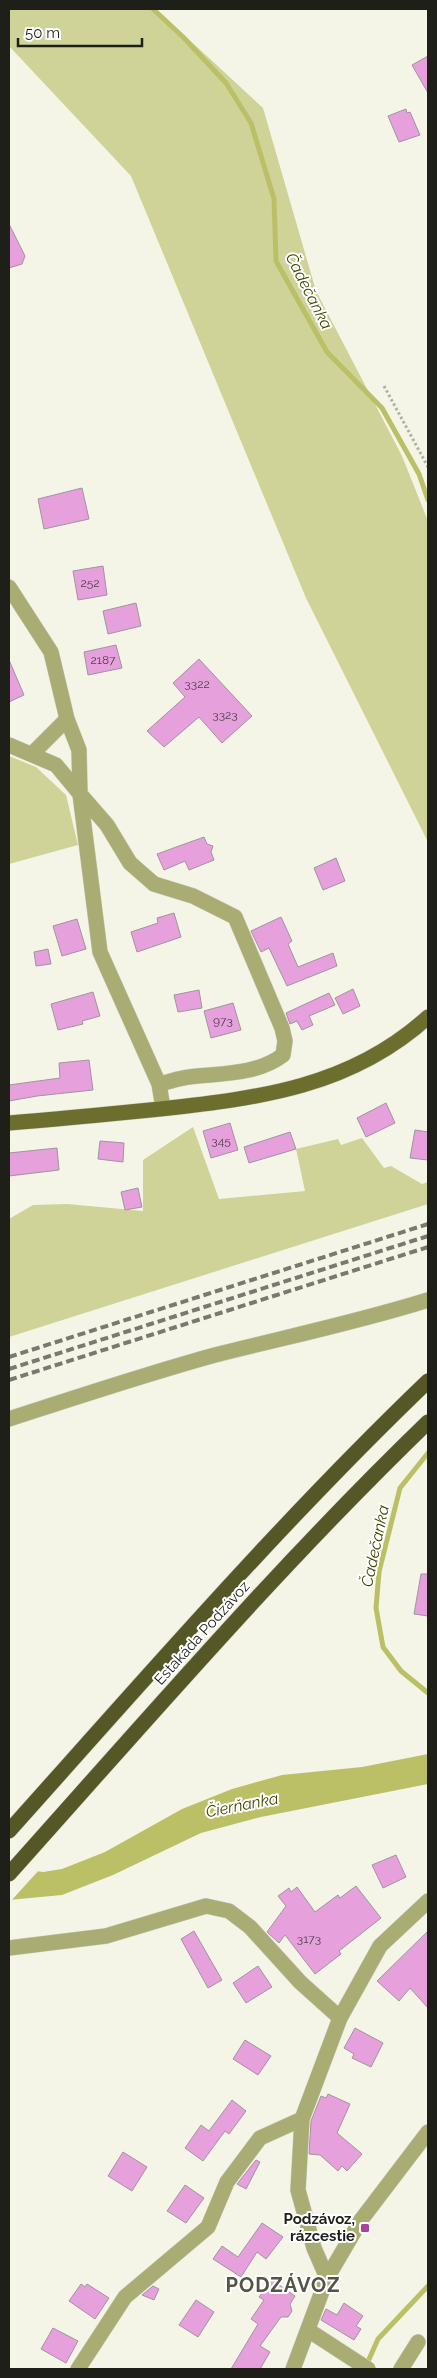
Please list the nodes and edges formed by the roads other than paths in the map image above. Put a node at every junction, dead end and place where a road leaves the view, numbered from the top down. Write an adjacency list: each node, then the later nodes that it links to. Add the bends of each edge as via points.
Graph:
1 (9, 587): 2 (street, via 51,652)
2 (67, 719): 4 (street); 5 (street, via 78,750)
3 (9, 745): 4 (street)
4 (32, 754): 5 (street, via 56,765)
5 (80, 794): 7 (street, via 100,952); 7 (street, via 108,825 130,863 154,884 193,896 235,917 282,1028 285,1041 283,1055 267,1065)
6 (428, 1016): 8 (main road, via 379,1052 348,1070 311,1084 261,1096)
7 (159, 1084): 8 (street)
8 (163, 1108): 9 (main road)
9 (9, 1123)
10 (428, 1300): 12 (street, via 370,1318 160,1371)
11 (428, 1381): 14 (highway, Estakáda Podzávoz, via 257,1555)
12 (9, 1419)
13 (428, 1422): 15 (highway, Estakáda Podzávoz, via 280,1572)
14 (9, 1831)
15 (9, 1874)
16 (428, 1901): 18 (street, via 380,1946)
17 (9, 1948): 18 (street, via 106,1936 206,1906 229,1911 250,1927 300,1982)
18 (340, 2018): 19 (street)
19 (302, 2119): 21 (street, via 298,2190 314,2248); 24 (street, via 260,2138 227,2182 208,2227 125,2297)
20 (428, 2132): 21 (street, via 361,2220)
21 (327, 2278): 22 (street)
22 (308, 2330): 25 (street); 26 (street)
23 (418, 2342): 27 (street)
24 (78, 2369)
25 (293, 2369)
26 (368, 2369)
27 (401, 2369)

